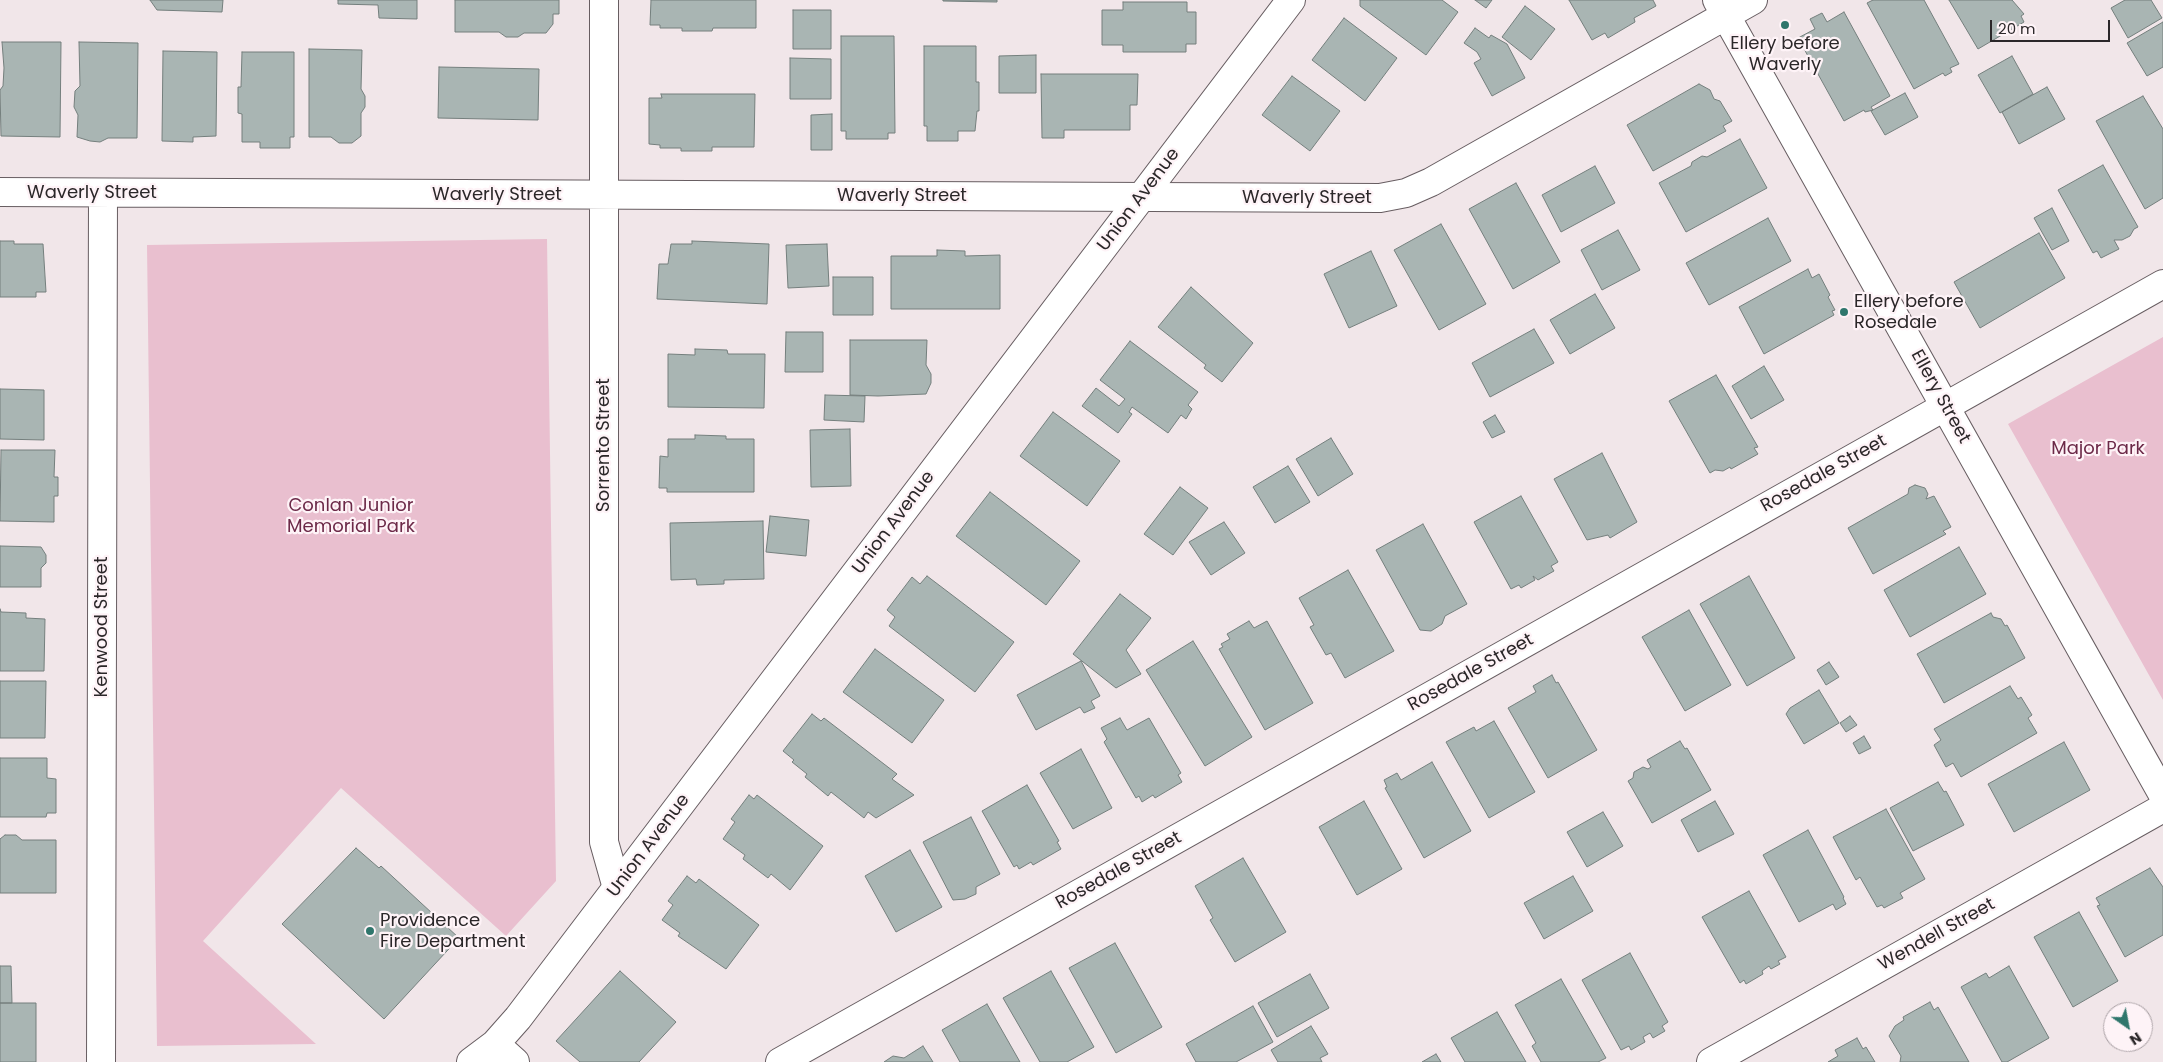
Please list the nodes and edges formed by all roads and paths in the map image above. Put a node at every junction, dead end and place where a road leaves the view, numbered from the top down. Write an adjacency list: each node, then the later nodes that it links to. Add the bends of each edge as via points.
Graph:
1 (604, 0): 7 (street, Sorrento Street)
2 (1291, 0): 8 (street, Union Avenue)
3 (1753, 0): 4 (street, Waverly Street)
4 (1721, 8): 8 (street, Waverly Street, via 1431,182 1406,193 1380,198); 10 (street, Ellery Street)
5 (0, 192): 6 (street, Waverly Street)
6 (103, 193): 7 (street, Waverly Street); 15 (street, Kenwood Street)
7 (604, 195): 8 (street, Waverly Street); 13 (street, Sorrento Street, via 604,842)
8 (1141, 198): 13 (street, Union Avenue)
9 (2163, 284): 10 (street, Rosedale Street)
10 (1945, 406): 11 (street, Ellery Street); 18 (street, Rosedale Street)
11 (2163, 794)
12 (2163, 808): 19 (street, Wendell Street)
13 (618, 888): 14 (street, Union Avenue)
14 (495, 1044): 16 (street, Union Avenue); 17 (street)
15 (100, 1062)
16 (471, 1062)
17 (515, 1062)
18 (780, 1062)
19 (1710, 1062)

